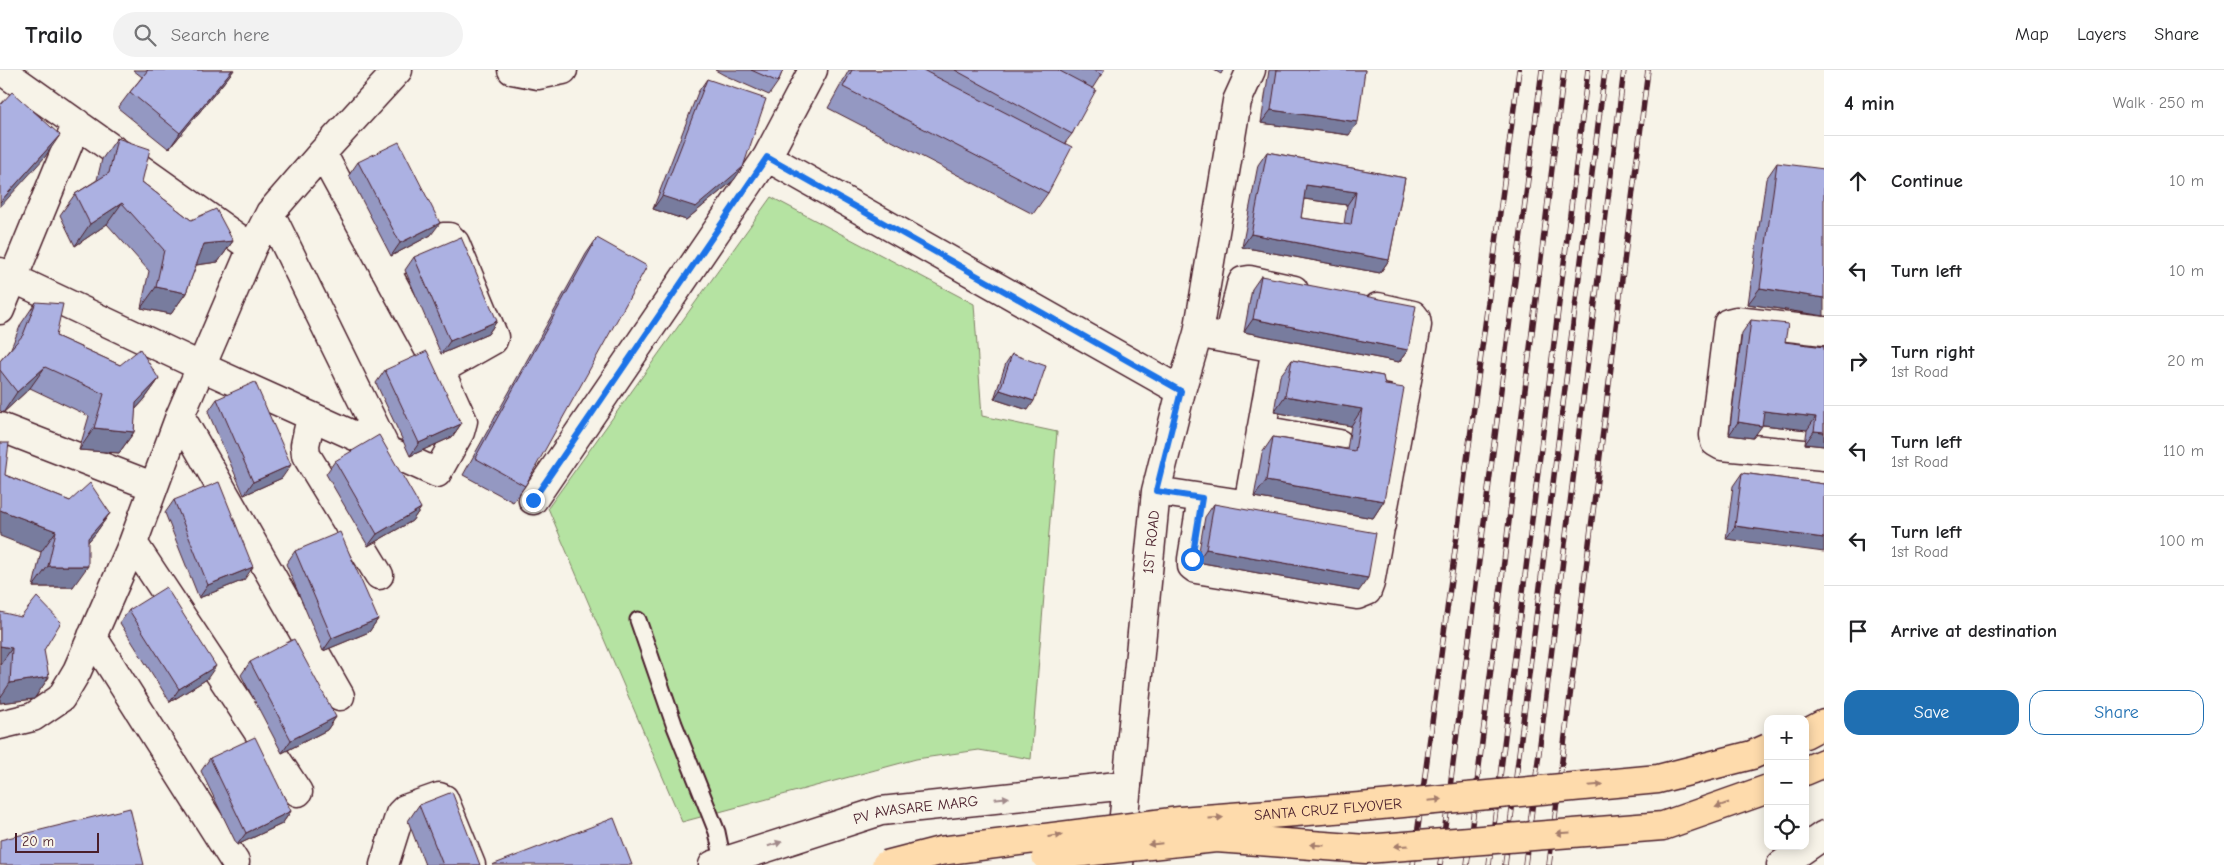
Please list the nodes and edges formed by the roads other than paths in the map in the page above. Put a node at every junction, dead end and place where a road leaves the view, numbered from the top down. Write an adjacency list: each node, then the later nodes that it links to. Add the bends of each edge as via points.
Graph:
1 (0, 70): 7 (street)
2 (398, 70): 8 (street)
3 (512, 70): 4 (street, via 538,75)
4 (563, 70)
5 (813, 70): 9 (street)
6 (1251, 70): 18 (street, 1ST ROAD, via 1237,101)
7 (76, 123): 11 (street); 13 (street)
8 (322, 153): 10 (street); 12 (street)
9 (767, 157): 24 (street); 35 (street)
10 (270, 213): 11 (street); 30 (street)
11 (252, 248): 21 (street)
12 (384, 268): 22 (street); 22 (street, via 443,237 449,237 455,243 494,336)
13 (6, 275): 16 (street); 21 (street)
14 (1315, 294): 19 (street, via 1243,281)
15 (1352, 301): 23 (street, via 1408,313 1416,319)
16 (0, 310)
17 (1824, 331): 31 (street, via 1736,321 1728,323 1714,435 1715,442 1722,446)
18 (1198, 333): 19 (street); 24 (street, 1ST ROAD)
19 (1228, 339): 20 (street)
20 (1276, 348): 23 (street); 28 (street)
21 (202, 367): 25 (street); 26 (street)
22 (440, 370): 30 (street, via 463,421 438,473)
23 (1408, 373): 37 (street)
24 (1181, 391): 33 (street, 1ST ROAD)
25 (180, 416): 32 (street); 42 (street)
26 (311, 417): 30 (street); 39 (street, via 306,455)
27 (0, 427): 32 (street)
28 (1262, 430): 29 (street); 36 (street)
29 (1340, 444)
30 (387, 451)
31 (1824, 456)
32 (152, 486): 38 (street)
33 (1156, 491): 34 (street); 49 (street, 1ST ROAD)
34 (1202, 498): 36 (street); 37 (street, via 1192,559 1194,568 1357,595 1367,591 1370,583)
35 (533, 500)
36 (1248, 505): 37 (street)
37 (1381, 525)
38 (132, 543): 41 (street); 51 (street)
39 (379, 575)
40 (638, 620): 54 (lane, via 674,724 717,832)
41 (92, 636): 44 (street, via 61,698 33,717); 53 (street)
42 (340, 696)
43 (1824, 724): 45 (main road)
44 (0, 725)
45 (1809, 732)
46 (1764, 750): 57 (main road, SANTA CRUZ FLYOVER, one-way to 46, bridge, via 940,852 1180,821 1658,779)
47 (1824, 763): 48 (main road)
48 (1809, 769)
49 (1127, 785): 54 (street, PV AVASARE MARG, one-way to 49, via 881,811); 59 (street, 1ST ROAD)
50 (1764, 789): 58 (main road, one-way to 58, bridge, via 1663,826 1366,849 1216,838)
51 (298, 792)
52 (1824, 835): 60 (street)
53 (235, 862)
54 (718, 863)
55 (384, 865): 56 (street, via 400,814 405,809 439,797 444,799)
56 (471, 865)
57 (886, 865)
58 (969, 865)
59 (1119, 865)
60 (1781, 865)

